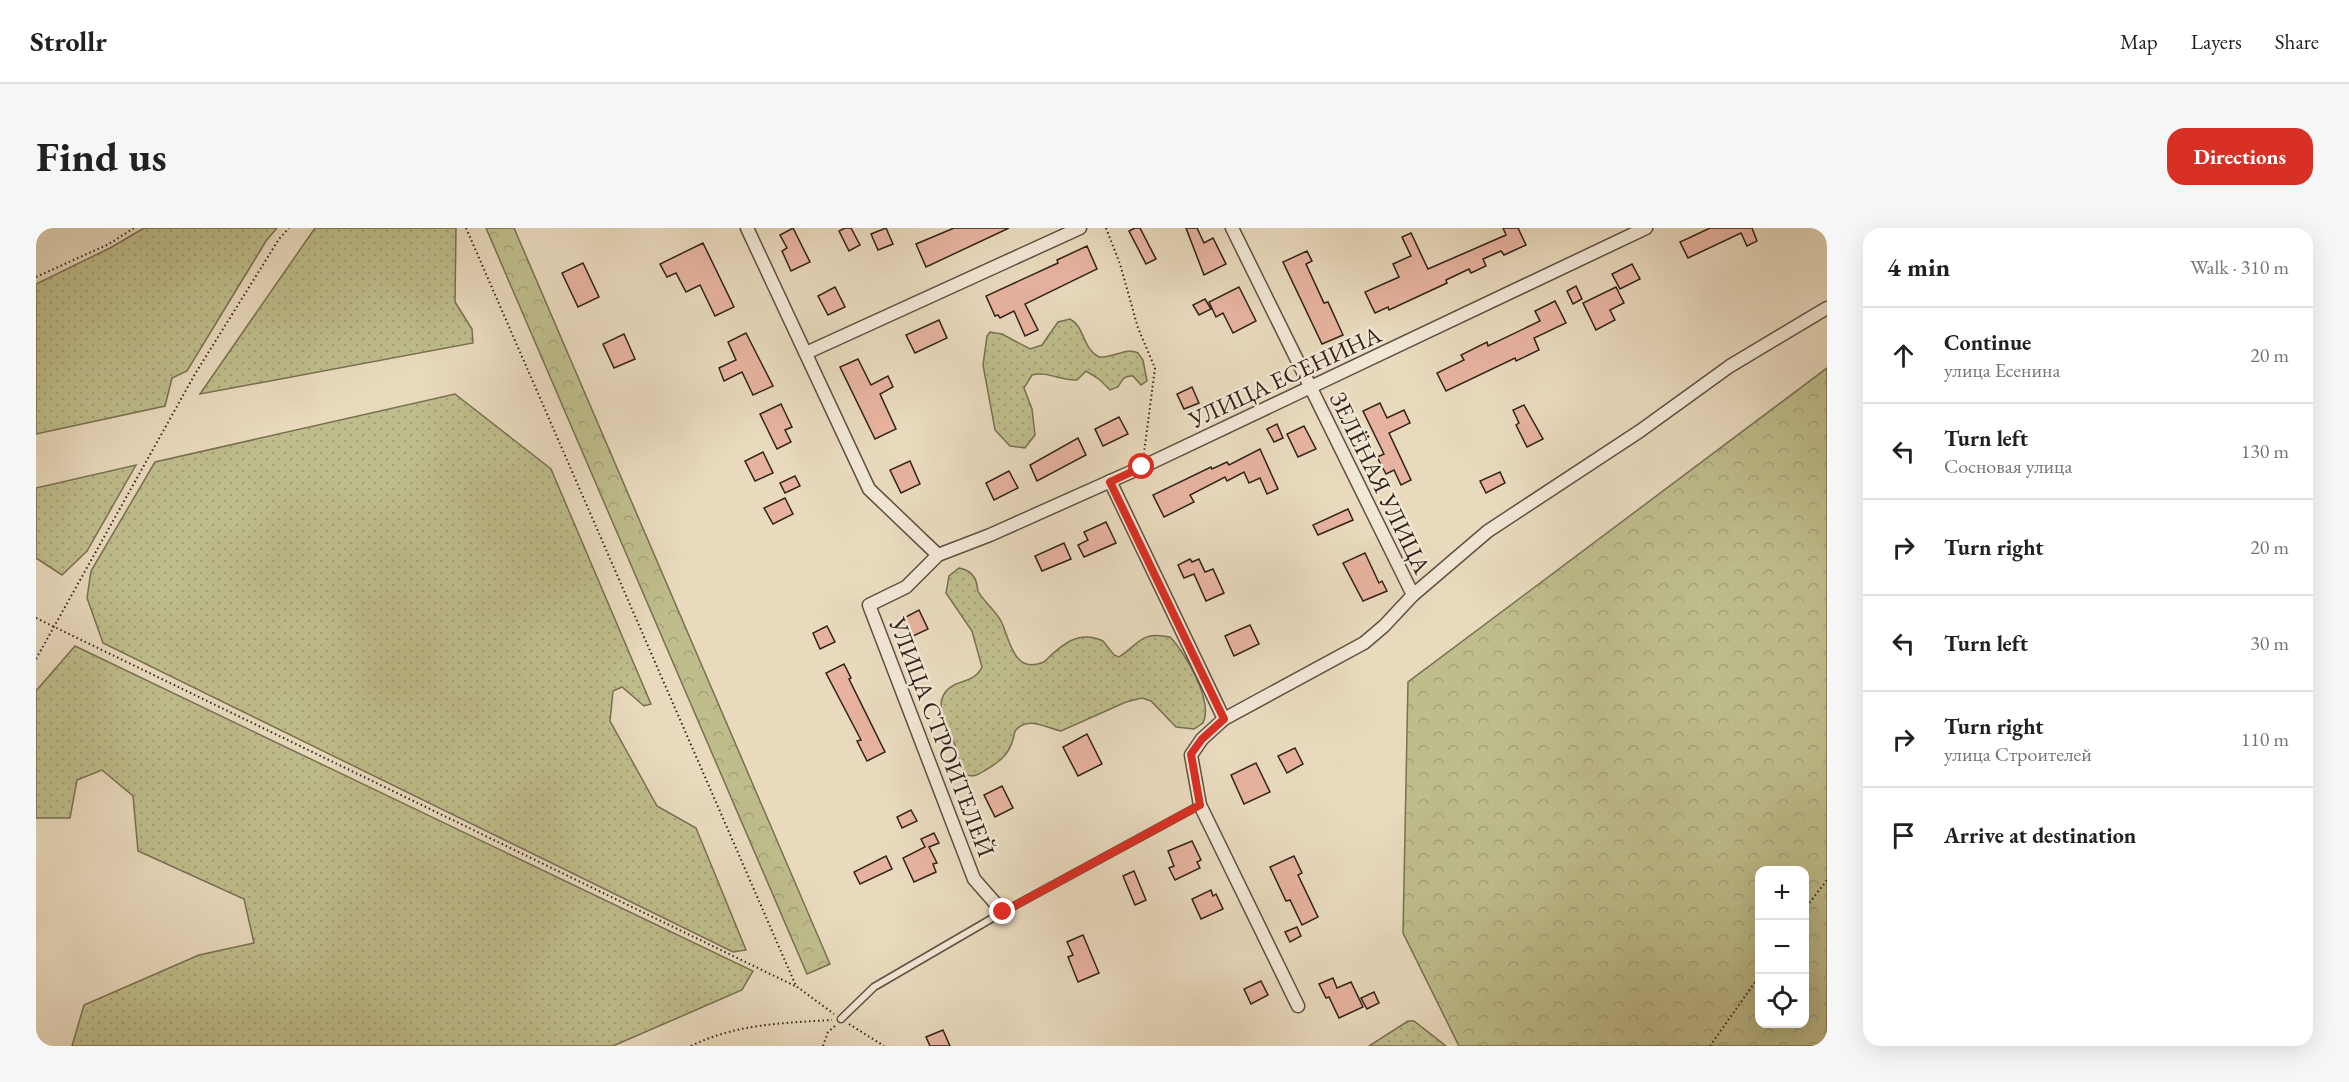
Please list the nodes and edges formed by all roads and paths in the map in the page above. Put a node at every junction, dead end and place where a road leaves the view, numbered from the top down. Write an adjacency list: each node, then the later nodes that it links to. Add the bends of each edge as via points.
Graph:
1 (134, 228): 9 (path, via 109,244)
2 (289, 228): 18 (path, via 195,374)
3 (466, 228): 26 (path)
4 (747, 228): 11 (street)
5 (1080, 228): 11 (street)
6 (1106, 228): 13 (path, via 1155,368)
7 (1232, 228): 12 (street, ЗЕЛЁНАЯ УЛИЦА)
8 (1646, 228): 12 (street, УЛИЦА ЕСЕНИНА)
9 (36, 277)
10 (1827, 308): 16 (street, via 1730,366 1488,531)
11 (806, 353): 15 (street, via 869,489)
12 (1310, 389): 13 (street, УЛИЦА ЕСЕНИНА); 16 (street, ЗЕЛЁНАЯ УЛИЦА)
13 (1142, 467): 14 (street, УЛИЦА ЕСЕНИНА)
14 (1110, 482): 15 (street, УЛИЦА ЕСЕНИНА); 20 (street)
15 (938, 555): 24 (street, УЛИЦА СТРОИТЕЛЕЙ, via 906,587 869,605 974,879)
16 (1413, 595): 20 (street, via 1364,643)
17 (36, 618): 18 (path)
18 (55, 626): 19 (path); 26 (path)
19 (36, 659)
20 (1224, 719): 21 (street, via 1191,754)
21 (1200, 805): 24 (lane); 27 (street)
22 (1827, 880): 23 (path)
23 (1809, 903)
24 (1003, 912): 28 (lane, via 874,987)
25 (1755, 982): 32 (path)
26 (796, 986): 28 (path)
27 (1298, 1006)
28 (841, 1019): 29 (path, via 759,1025 714,1034); 30 (path, via 828,1032); 31 (path)
29 (691, 1046)
30 (823, 1046)
31 (884, 1046)
32 (1710, 1046)

